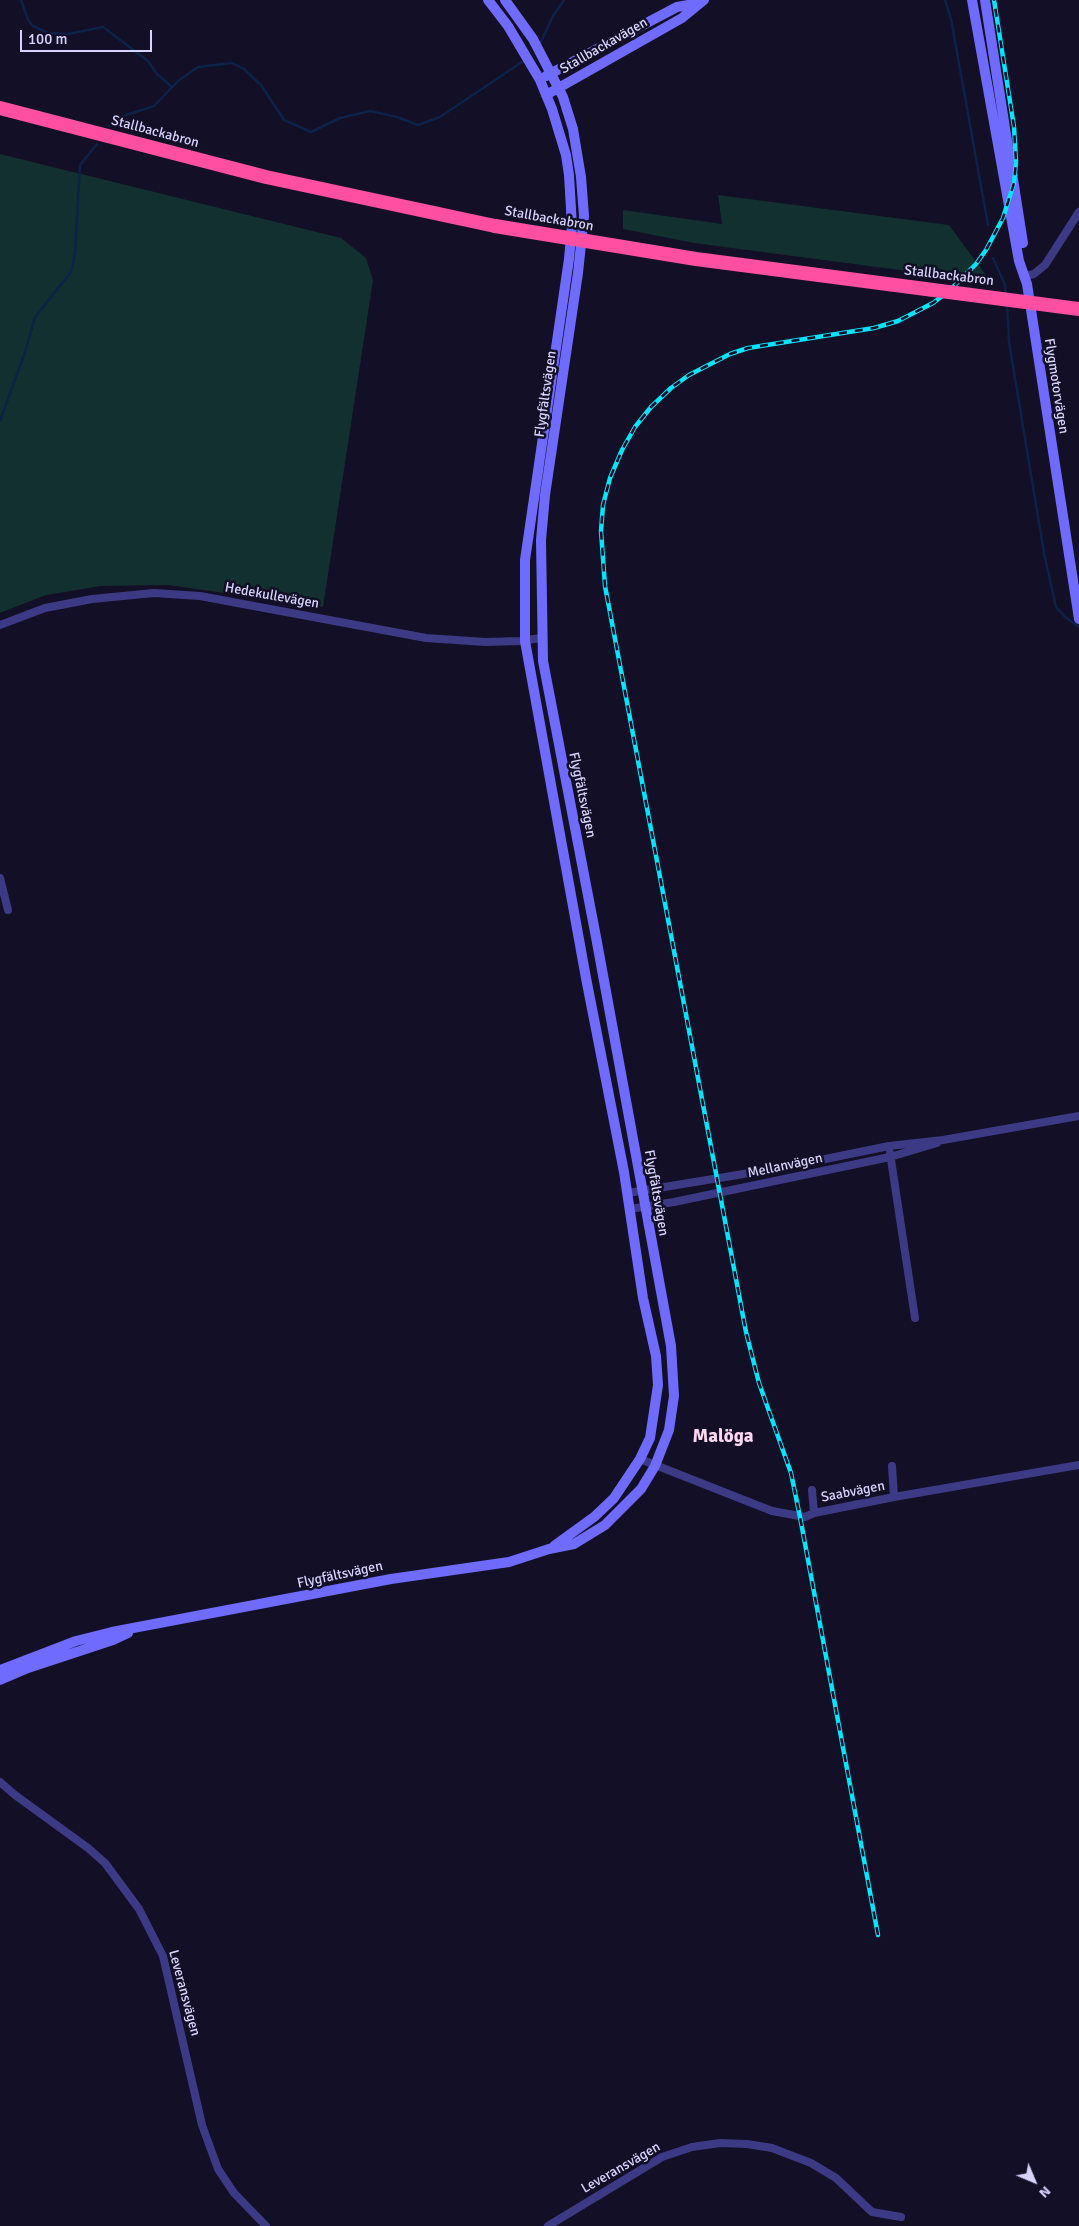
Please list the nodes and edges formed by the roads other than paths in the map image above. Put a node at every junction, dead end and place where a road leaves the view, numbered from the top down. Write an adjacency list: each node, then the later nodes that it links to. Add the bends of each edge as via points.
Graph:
1 (488, 0): 7 (street, Flygfältsvägen)
2 (505, 0): 6 (street, Flygfältsvägen)
3 (972, 0): 12 (street, Flygmotorvägen, via 1018,253)
4 (985, 0): 12 (street, Flygmotorvägen, via 1026,262)
5 (702, 1): 6 (street, Stallbackavägen, via 677,7); 8 (street, Stallbackavägen, via 682,18)
6 (551, 73): 7 (street, Stallbackavägen); 8 (street, Flygfältsvägen)
7 (538, 76): 9 (street, Flygfältsvägen)
8 (559, 88): 9 (street, Stallbackavägen); 16 (street, Flygfältsvägen, via 577,150 584,216 545,495 541,540)
9 (546, 95): 17 (street, Flygfältsvägen, via 566,155 572,226 527,542)
10 (0, 109): 13 (highway, Stallbackabron, bridge, via 266,177 495,226 696,259)
11 (1079, 212): 12 (street, via 1045,265 1034,274)
12 (1025, 276): 14 (street, Flygmotorvägen)
13 (1079, 309)
14 (1079, 617)
15 (0, 625): 17 (street, Hedekullevägen, via 54,606 154,593 200,596 426,638)
16 (541, 638): 17 (street, Hedekullevägen); 24 (street, Flygfältsvägen, via 557,742)
17 (524, 641): 25 (street, Flygfältsvägen)
18 (0, 878): 19 (street)
19 (8, 910)
20 (1079, 1116): 21 (street, Mellanvägen)
21 (943, 1140): 22 (street, Mellanvägen); 23 (street, Mellanvägen)
22 (888, 1146): 23 (street); 24 (street, Mellanvägen)
23 (890, 1157): 26 (street, Mellanvägen); 28 (street)
24 (642, 1192): 25 (street, Mellanvägen); 26 (street, Flygfältsvägen)
25 (628, 1193): 27 (street, Flygfältsvägen)
26 (644, 1207): 27 (street, Mellanvägen); 31 (street, Flygfältsvägen, via 674,1369 669,1430)
27 (630, 1209): 29 (street, Flygfältsvägen, via 656,1356 658,1385 650,1438)
28 (915, 1318)
29 (640, 1460): 31 (street, Saabvägen); 36 (street, Flygfältsvägen, via 614,1498 594,1517)
30 (1079, 1465): 34 (street, Saabvägen)
31 (655, 1466): 35 (street, Saabvägen, via 772,1511 800,1517); 36 (street, Flygfältsvägen, via 641,1489 605,1525 574,1544)
32 (892, 1466): 34 (street)
33 (812, 1490): 35 (street)
34 (894, 1497): 35 (street, Saabvägen)
35 (814, 1513)
36 (549, 1549): 37 (street, Flygfältsvägen, via 509,1562 391,1579)
37 (136, 1629): 38 (street, Flygfältsvägen, via 76,1642); 39 (street, Flygfältsvägen)
38 (0, 1670)
39 (0, 1680)
40 (0, 1782): 42 (street, Leveransvägen, via 100,1858 139,1909 163,1956 202,2125 218,2169 234,2193)
41 (901, 2217): 43 (street, Leveransvägen, via 872,2212 836,2178 811,2163 772,2148 720,2143 692,2147 662,2157)
42 (266, 2226)
43 (548, 2226)

